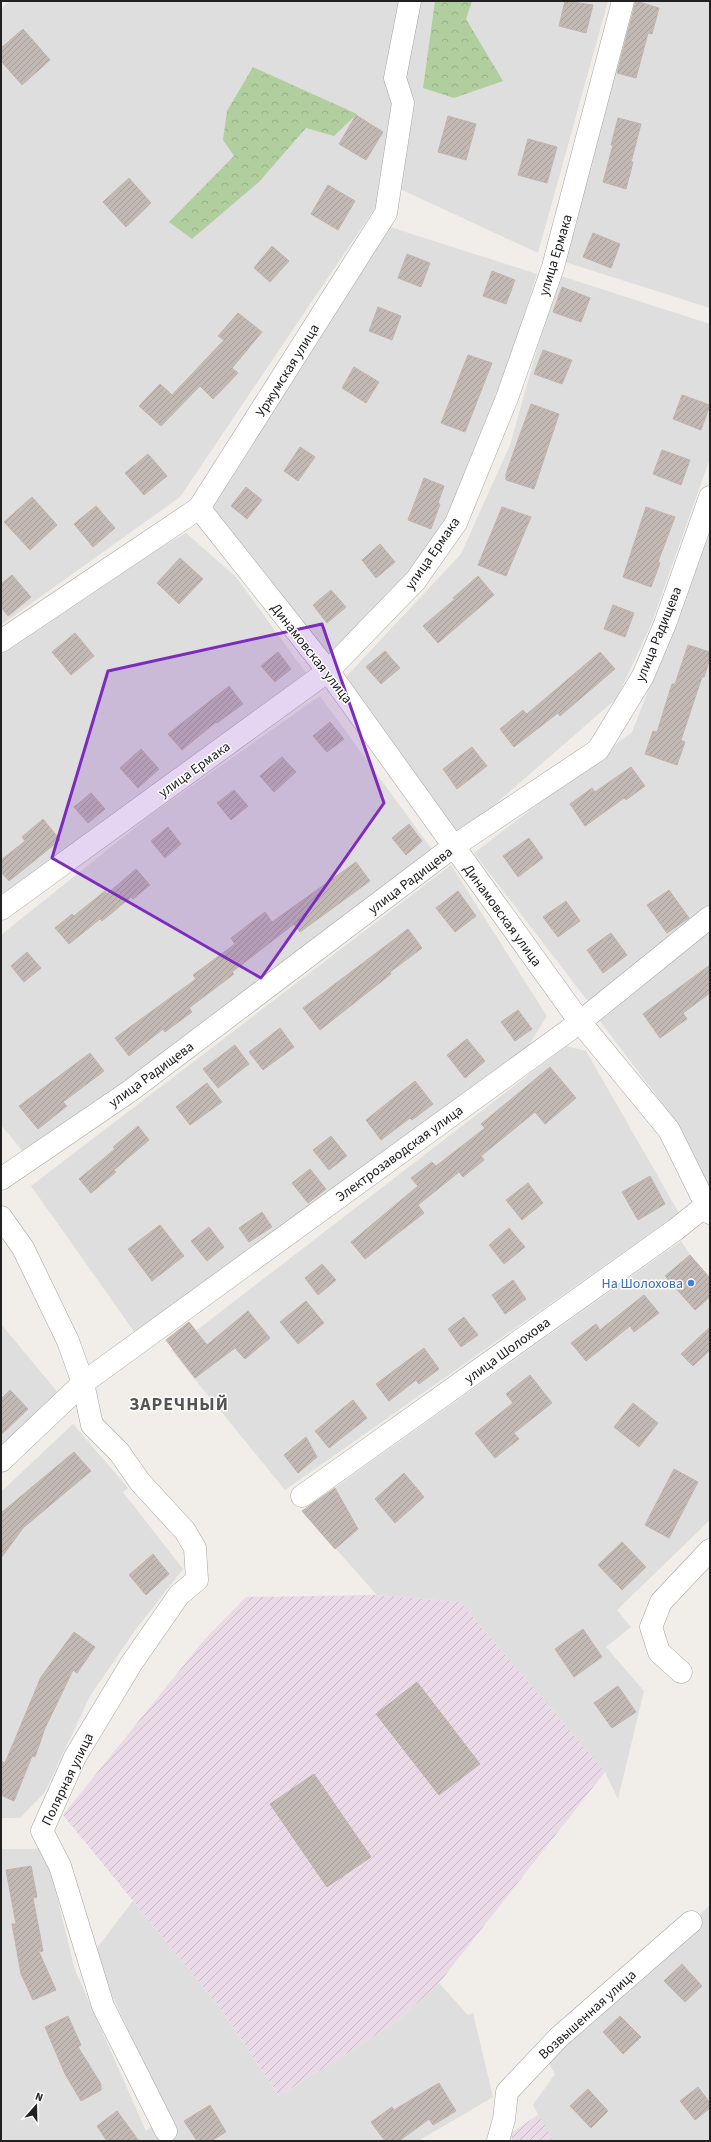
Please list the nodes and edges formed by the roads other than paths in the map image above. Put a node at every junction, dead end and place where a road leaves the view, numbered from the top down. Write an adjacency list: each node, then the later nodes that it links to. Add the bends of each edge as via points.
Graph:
1 (410, 1): 4 (street, Уржумская улица, via 395,78 403,103 386,213)
2 (623, 1): 6 (street, улица Ермака, via 553,267 507,398 456,523 416,580)
3 (710, 497): 7 (street, улица Радищева, via 665,624 643,676 598,750)
4 (199, 508): 5 (street, Уржумская улица); 6 (street, Динамовская улица)
5 (1, 641)
6 (328, 671): 7 (street, Динамовская улица); 8 (street, улица Ермака)
7 (454, 846): 10 (street, Динамовская улица); 11 (street, улица Радищева, via 130,1091)
8 (1, 909)
9 (710, 918): 10 (street, Электрозаводская улица)
10 (580, 1022): 12 (street, Динамовская улица, via 669,1130); 14 (street, Электрозаводская улица)
11 (1, 1179)
12 (708, 1207): 16 (street, улица Шолохова)
13 (1, 1217): 14 (street, via 23,1248 49,1300 68,1341)
14 (83, 1384): 15 (street, Электрозаводская улица); 20 (street, Полярная улица, via 92,1424 119,1452 140,1482 185,1531 194,1548 197,1580 180,1595 131,1664 75,1757 42,1831 60,1866 103,2006)
15 (1, 1461)
16 (302, 1496)
17 (710, 1550): 18 (street, via 661,1602 650,1627 659,1652)
18 (681, 1672)
19 (691, 1922): 21 (street, Возвышенная улица, via 559,2037 507,2092)
20 (166, 2132)
21 (498, 2141)

